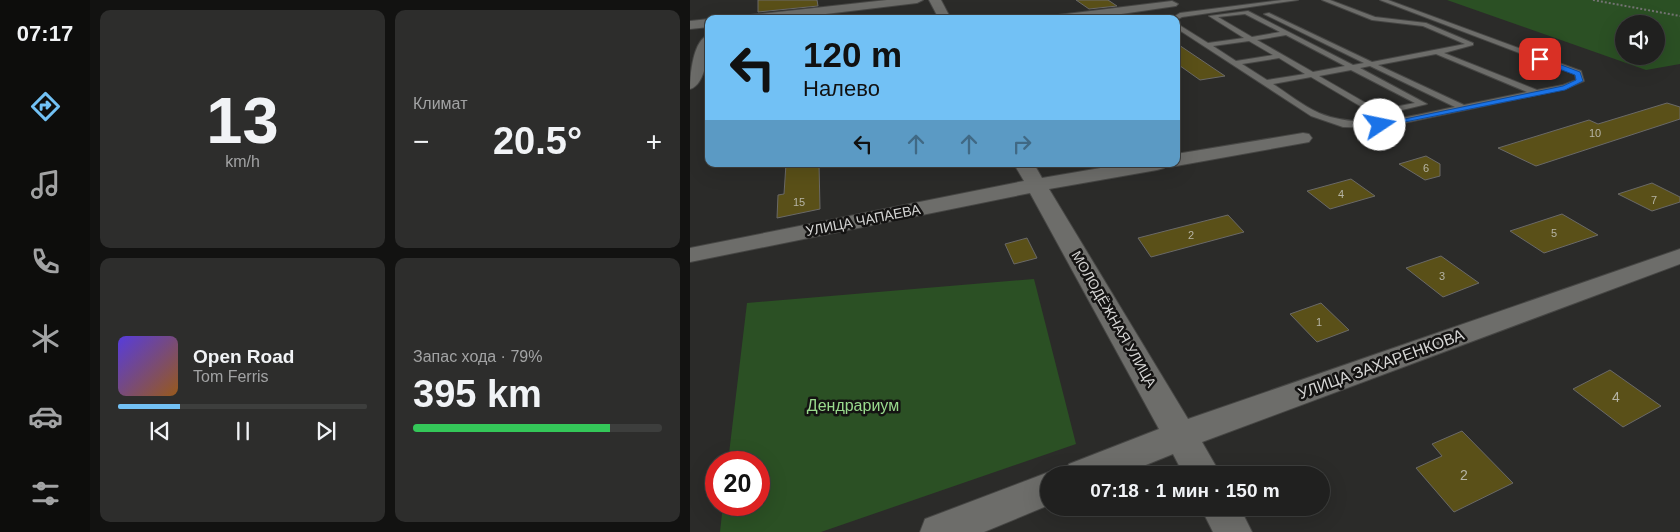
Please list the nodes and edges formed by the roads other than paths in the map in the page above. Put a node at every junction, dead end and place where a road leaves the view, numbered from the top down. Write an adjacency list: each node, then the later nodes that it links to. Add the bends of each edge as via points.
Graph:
1 (917, 0): 8 (street)
2 (935, 0): 9 (street)
3 (1295, 0): 7 (lane)
4 (1325, 0): 20 (lane, via 1374,19 1424,24 1470,44)
5 (1383, 0): 29 (lane, via 1578,74 1580,81)
6 (1172, 4): 10 (street)
7 (1251, 6): 11 (lane); 15 (lane)
8 (785, 15)
9 (943, 15)
10 (1088, 15)
11 (1180, 15)
12 (705, 23): 13 (street)
13 (690, 25)
14 (1180, 27): 18 (lane)
15 (1303, 31): 16 (lane); 23 (lane)
16 (1287, 33): 17 (lane); 17 (lane, via 1246,12 1212,16); 25 (lane)
17 (1250, 39): 18 (lane); 21 (lane)
18 (1207, 45): 22 (lane)
19 (705, 46): 24 (street)
20 (1437, 52): 23 (lane); 29 (lane)
21 (1280, 56): 22 (lane); 26 (lane)
22 (1235, 63): 27 (lane)
23 (1372, 64): 25 (lane); 30 (lane)
24 (694, 65): 28 (street)
25 (1353, 67): 26 (lane); 26 (lane, via 1423,104 1377,113)
26 (1311, 75): 27 (lane)
27 (1266, 83): 30 (lane, via 1314,114 1343,124 1380,125)
28 (690, 84)
29 (1536, 93): 30 (lane)
30 (1463, 108)
31 (1303, 138): 32 (street)
32 (1180, 159)
33 (1122, 167): 34 (street, УЛИЦА ЧАПАЕВА)
34 (1030, 175): 35 (street, УЛИЦА ЧАПАЕВА); 37 (street, МОЛОДЁЖНАЯ УЛИЦА)
35 (690, 255)
36 (1680, 256): 37 (street, УЛИЦА ЗАХАРЕНКОВА)
37 (1182, 435): 38 (street, УЛИЦА ЗАХАРЕНКОВА); 39 (street, МОЛОДЁЖНАЯ УЛИЦА)
38 (1104, 466)
39 (1198, 466)
40 (1040, 492): 42 (street)
41 (1224, 516): 43 (street)
42 (939, 532)
43 (1233, 532)

